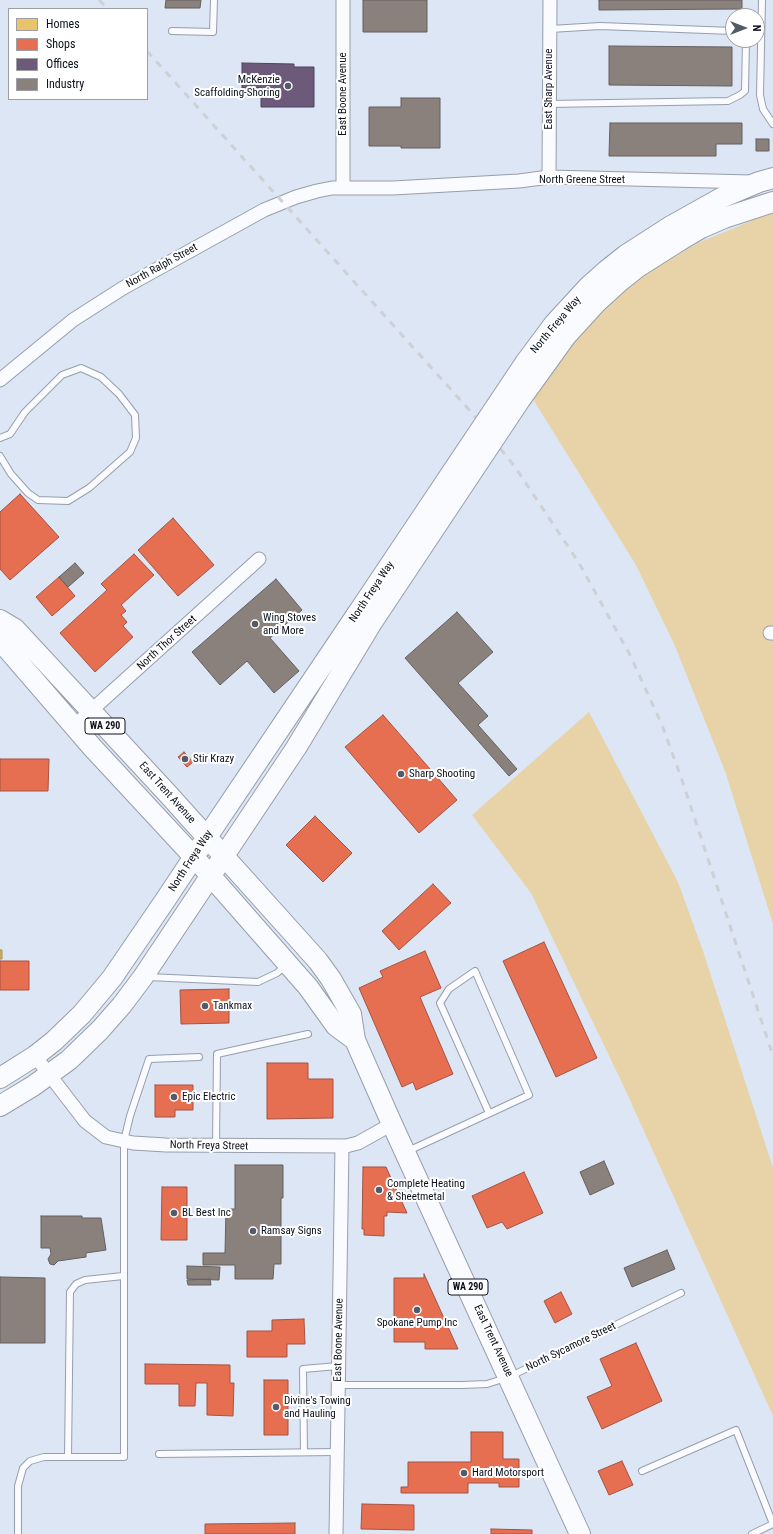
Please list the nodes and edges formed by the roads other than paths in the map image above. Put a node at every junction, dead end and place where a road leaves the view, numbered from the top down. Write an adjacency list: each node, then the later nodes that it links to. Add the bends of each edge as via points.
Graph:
1 (214, 0): 6 (lane, via 212,32)
2 (343, 0): 13 (street, East Boone Avenue)
3 (550, 0): 5 (street, East Sharp Avenue)
4 (762, 0): 10 (lane, via 760,95 762,109)
5 (550, 29): 7 (lane, via 600,26); 9 (street, East Sharp Avenue)
6 (172, 31)
7 (725, 31)
8 (746, 48): 9 (lane, via 745,91 728,100)
9 (549, 104): 11 (street, East Sharp Avenue)
10 (773, 124)
11 (549, 177): 12 (street, North Greene Street); 13 (street, North Greene Street, via 412,187)
12 (766, 180): 15 (main road, North Freya Way, via 721,198)
13 (343, 188): 16 (street, North Ralph Street, via 317,191 277,204 136,280 73,320)
14 (766, 204): 15 (main road, North Freya Way, via 702,228)
15 (675, 234): 20 (main road, North Freya Way, bridge, via 626,255 584,291 554,324 525,363)
16 (0, 380)
17 (0, 438): 18 (lane, via 10,434 25,412 62,374 81,368 101,377 119,394 135,415 136,438 130,452 89,488 68,501 38,500 11,474)
18 (0, 456)
19 (259, 559): 24 (street, North Thor Street)
20 (364, 619): 23 (main road, North Freya Way); 26 (main road, North Freya Way)
21 (0, 620): 24 (main road, East Trent Avenue / WA 290, via 15,629)
22 (0, 638): 25 (main road, East Trent Avenue / WA 290)
23 (332, 651): 26 (main road, via 319,688 294,731 293,742); 27 (main road, North Freya Way)
24 (91, 710): 25 (street, North Thor Street); 27 (main road, East Trent Avenue / WA 290)
25 (74, 726): 29 (main road, East Trent Avenue / WA 290)
26 (296, 748): 28 (main road, North Freya Way)
27 (207, 837): 28 (main road, East Trent Avenue / WA 290); 29 (main road, North Freya Way)
28 (224, 856): 30 (main road, North Freya Way); 34 (main road, East Trent Avenue / WA 290, via 318,962 351,1014)
29 (194, 857): 30 (main road, East Trent Avenue / WA 290); 35 (main road, North Freya Way, via 96,998 59,1037)
30 (210, 876): 31 (main road, East Trent Avenue / WA 290); 32 (main road, North Freya Way)
31 (288, 964): 32 (lane, via 258,982); 34 (main road, East Trent Avenue / WA 290, via 336,1026)
32 (143, 977): 37 (main road, North Freya Way, via 100,1030)
33 (308, 1034): 43 (lane, via 217,1054)
34 (355, 1040): 41 (main road, East Trent Avenue / WA 290)
35 (35, 1056): 37 (street, North Freya Street); 38 (main road)
36 (199, 1057): 42 (lane, via 149,1059)
37 (50, 1075): 39 (main road); 42 (street, North Freya Street, via 85,1121 106,1138)
38 (0, 1078)
39 (0, 1106)
40 (489, 1113): 40 (lane, via 529,1095 475,971 449,989 440,1003); 45 (lane)
41 (392, 1124): 44 (street, North Freya Street, via 354,1144); 45 (main road, East Trent Avenue / WA 290)
42 (124, 1141): 43 (street, North Freya Street); 46 (lane)
43 (216, 1146): 44 (street, North Freya Street)
44 (342, 1146): 48 (street, East Boone Avenue)
45 (405, 1152): 49 (main road, East Trent Avenue / WA 290)
46 (123, 1276): 54 (lane, via 85,1280 76,1284 70,1292); 54 (lane, via 124,1457)
47 (680, 1293): 49 (lane, North Sycamore Street)
48 (338, 1366): 50 (street, East Boone Avenue); 51 (lane, via 303,1368)
49 (509, 1378): 50 (lane, North Sycamore Street, via 487,1384); 59 (main road, East Trent Avenue / WA 290)
50 (338, 1385): 52 (street, East Boone Avenue)
51 (304, 1452): 52 (lane); 53 (lane)
52 (337, 1452): 58 (street, East Boone Avenue)
53 (159, 1454)
54 (68, 1457): 57 (lane, via 44,1457 30,1461 23,1468 18,1486)
55 (642, 1471): 56 (lane, via 736,1430)
56 (773, 1524): 60 (lane)
57 (18, 1534)
58 (336, 1534)
59 (580, 1534)
60 (752, 1534)

